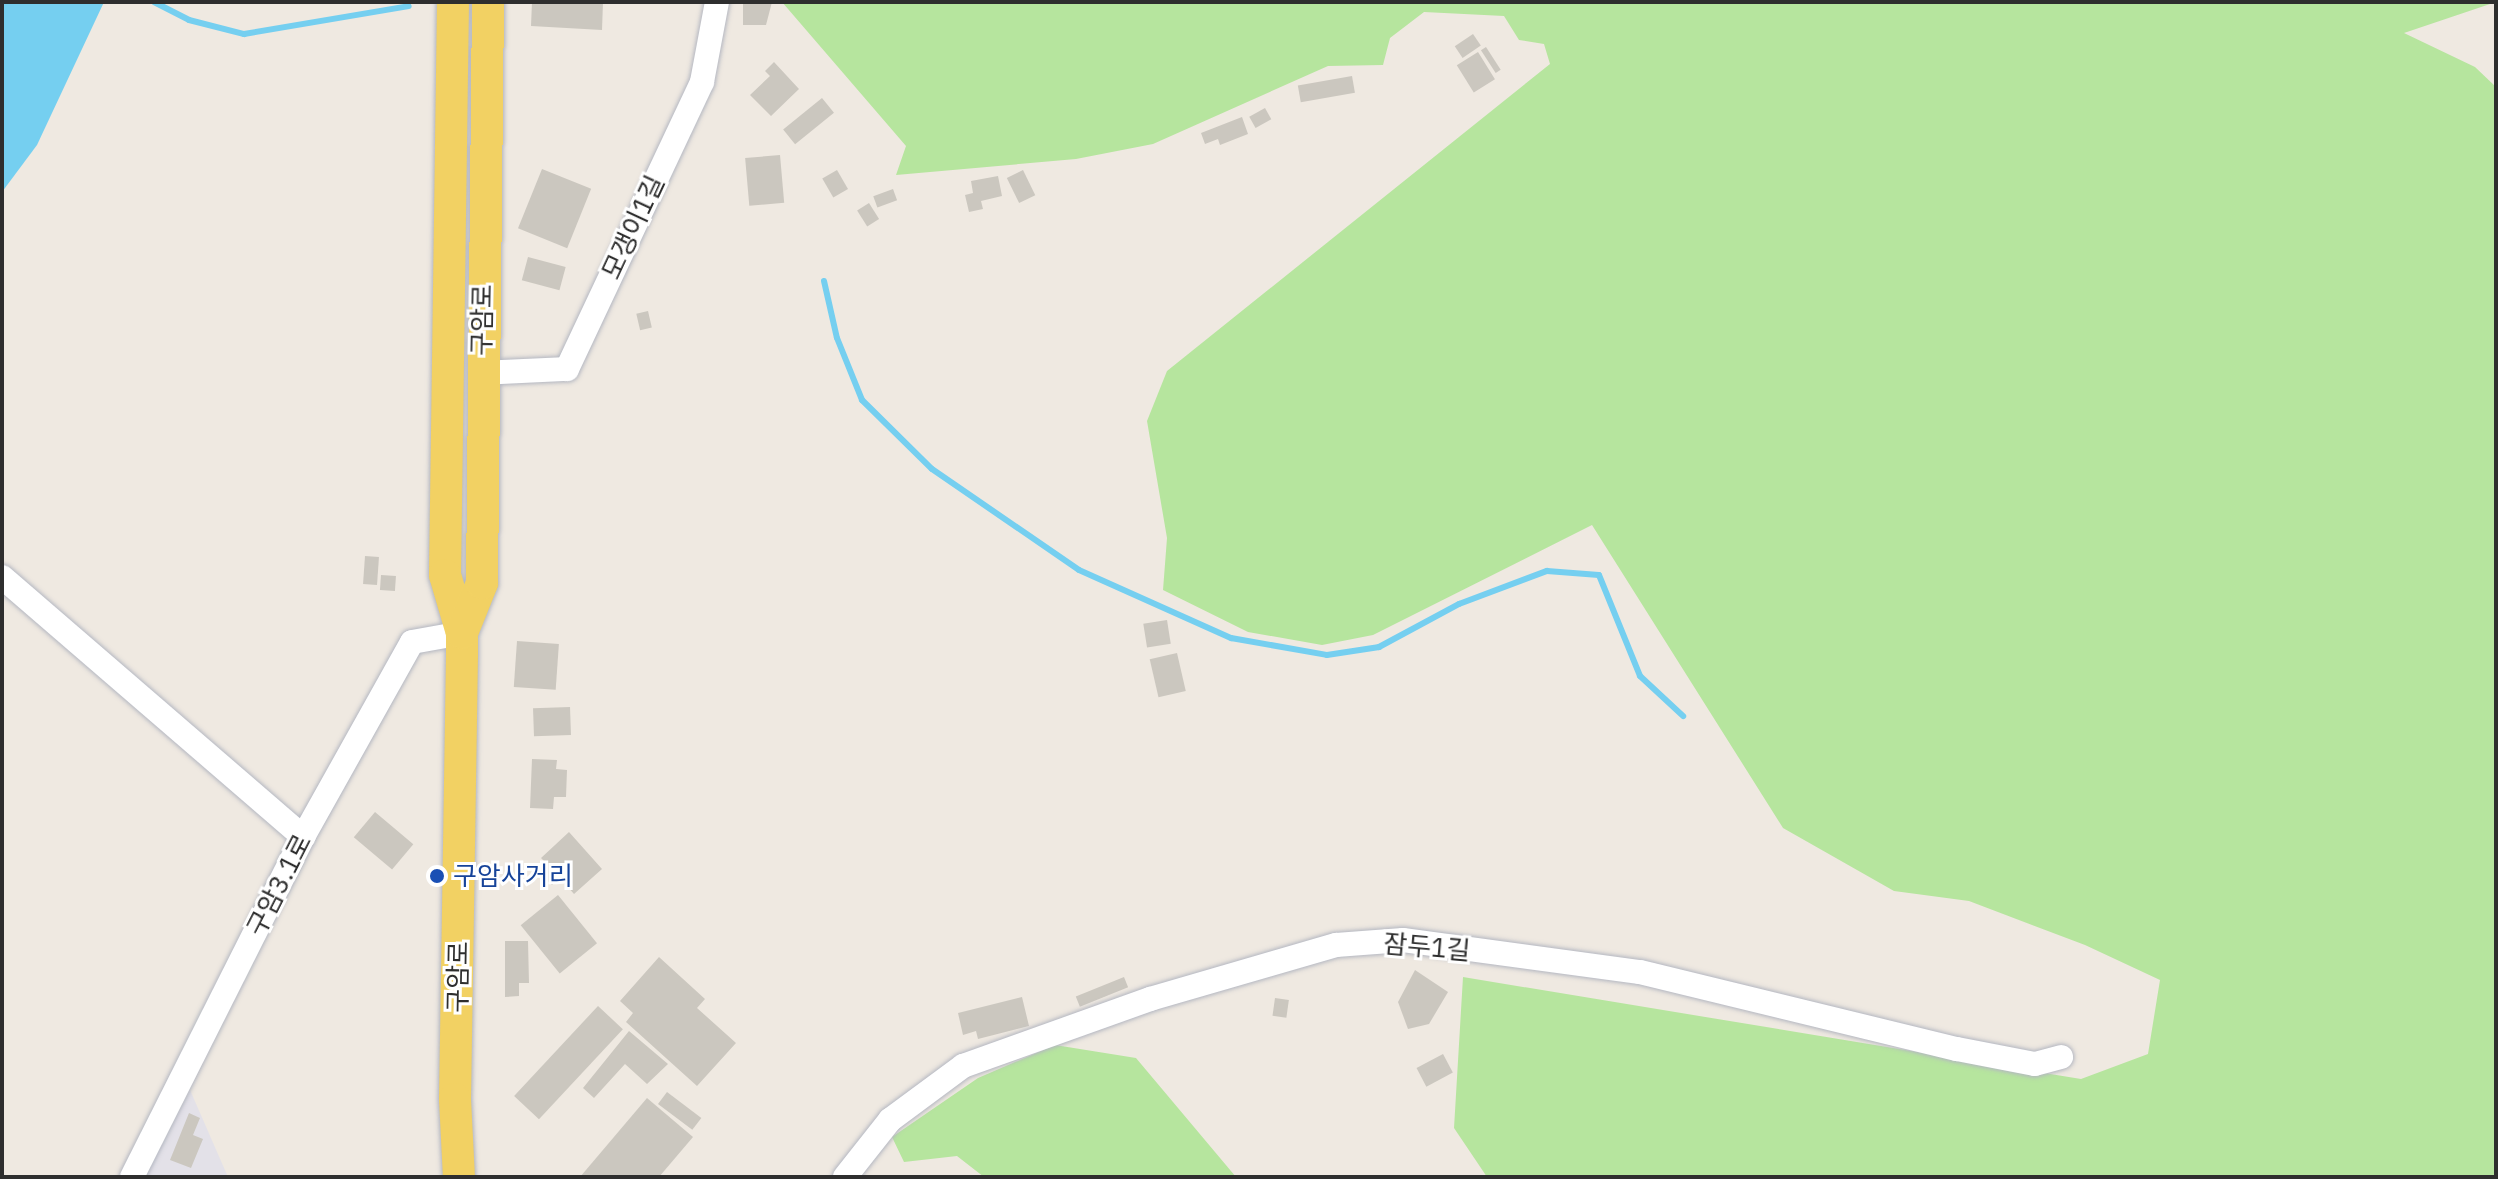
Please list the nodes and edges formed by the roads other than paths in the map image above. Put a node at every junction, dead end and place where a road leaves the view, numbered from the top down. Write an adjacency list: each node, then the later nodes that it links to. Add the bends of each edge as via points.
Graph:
1 (453, 2): 6 (main road, 구암로, via 445,575)
2 (488, 2): 4 (main road, 구암로)
3 (717, 2): 4 (street, 모갱이1길, via 702,82 567,369)
4 (481, 373): 6 (main road, 구암로, via 482,583)
5 (2, 577): 7 (street)
6 (462, 633): 7 (street, 구암3.1로, via 412,642); 10 (main road, 구암로, via 455,1099)
7 (303, 837): 9 (street, 구암3.1로)
8 (2061, 1057): 11 (street, 잠두1길, via 2035,1064 1957,1049 1640,972 1403,940 1336,945 1150,999 963,1066 890,1120)
9 (132, 1177)
10 (459, 1177)
11 (845, 1177)

